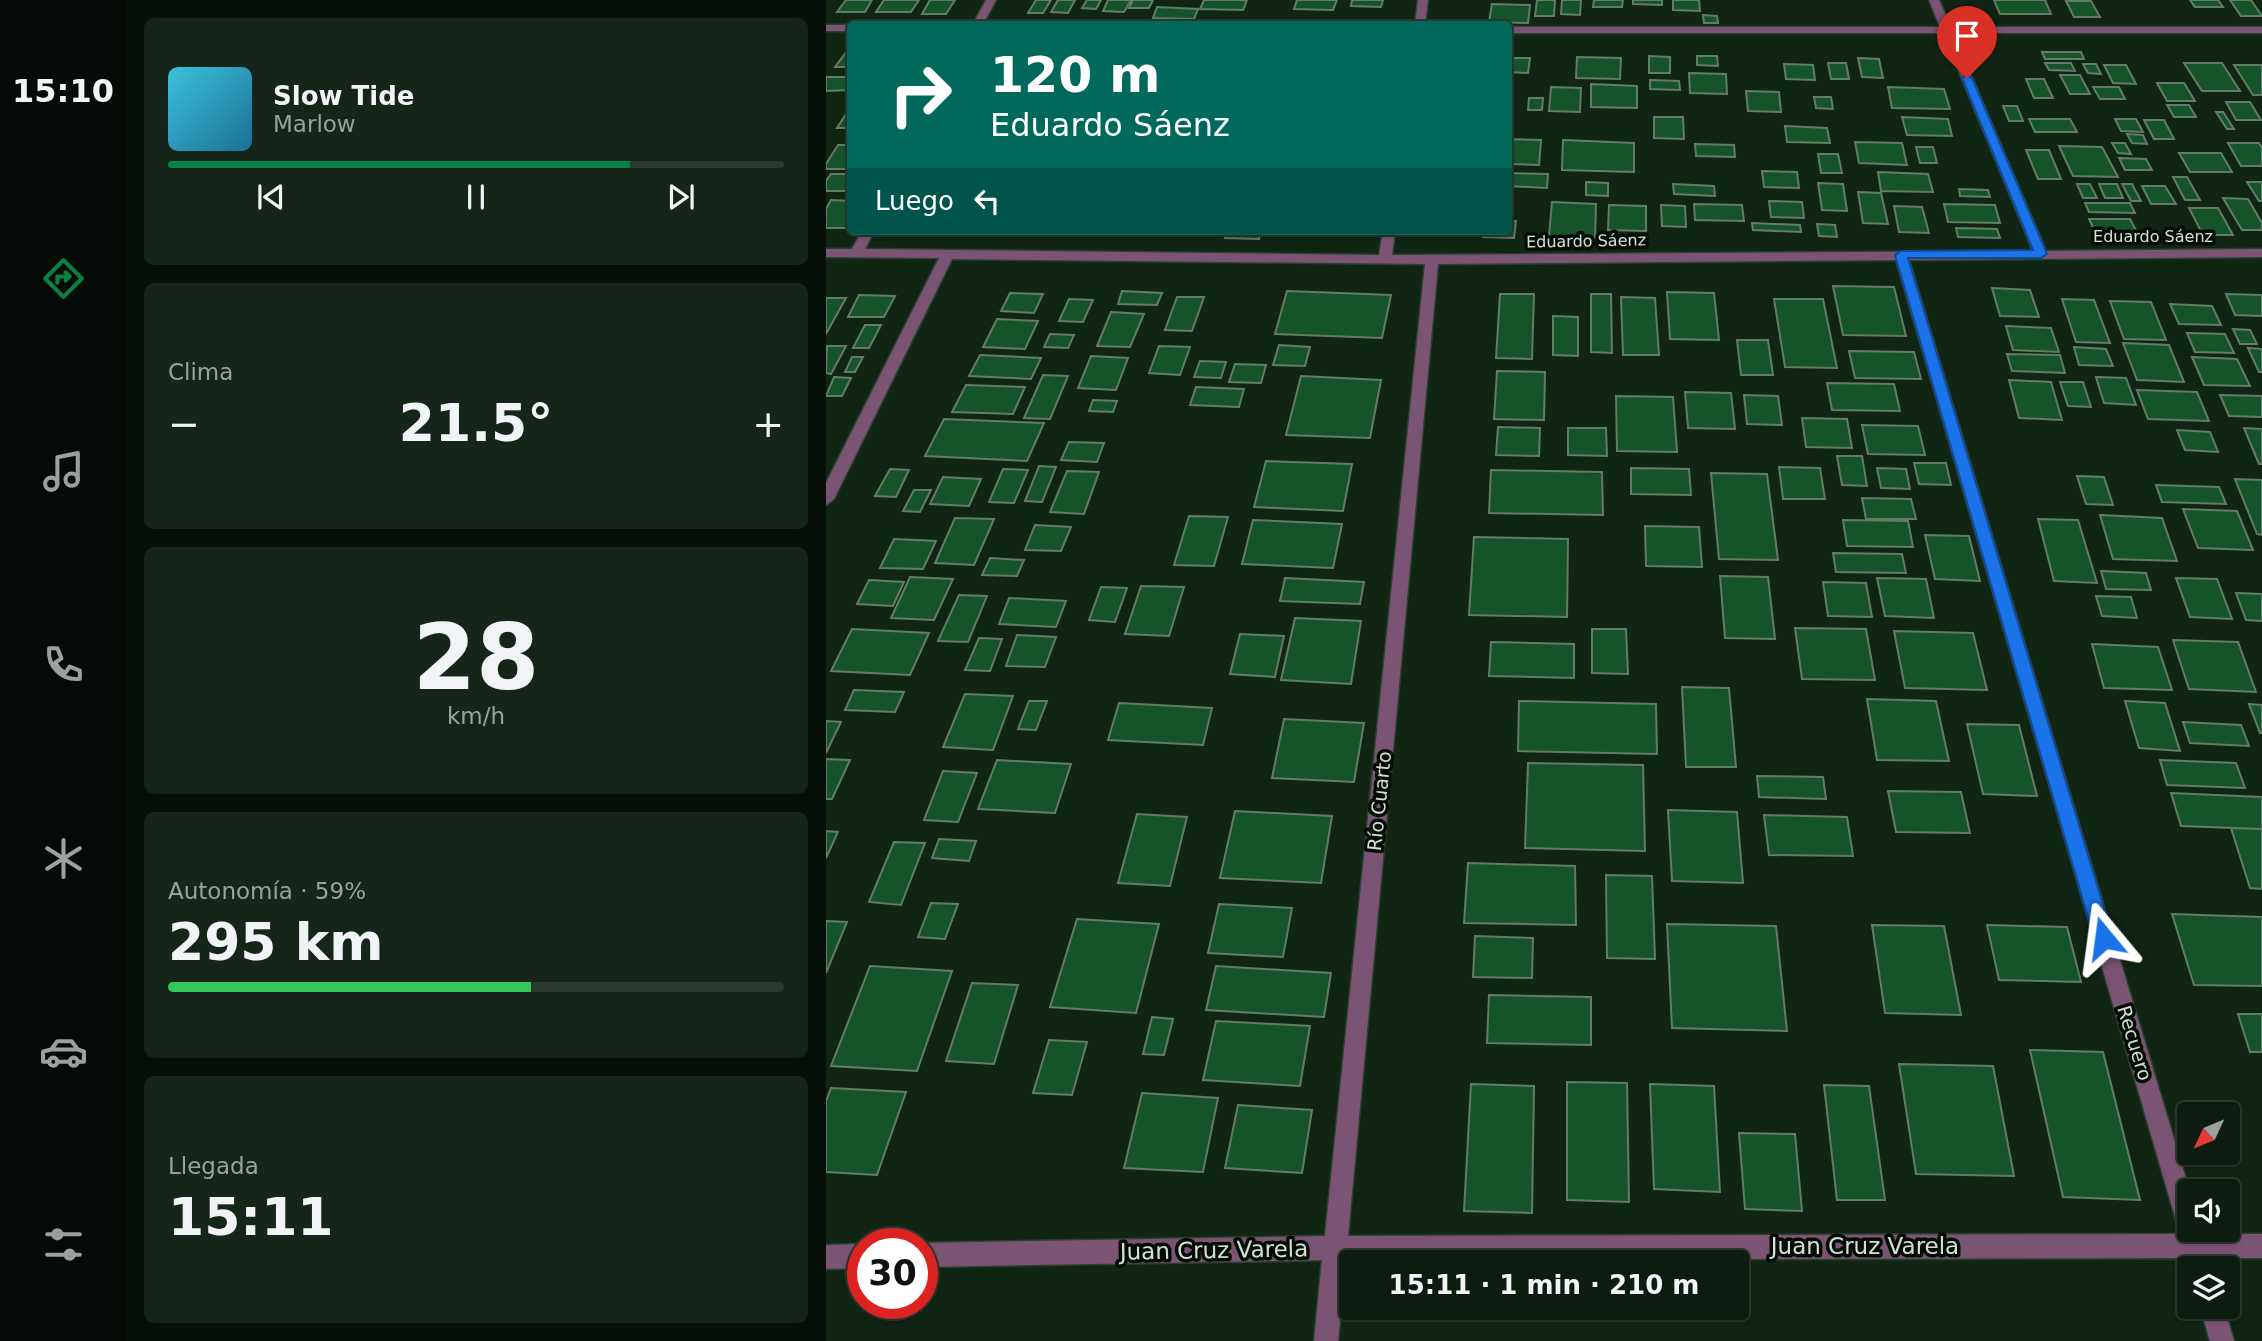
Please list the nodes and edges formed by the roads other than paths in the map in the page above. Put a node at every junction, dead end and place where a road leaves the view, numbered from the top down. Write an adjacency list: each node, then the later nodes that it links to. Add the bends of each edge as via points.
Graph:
1 (991, 0): 4 (street)
2 (1423, 0): 5 (street)
3 (1934, 0): 7 (street)
4 (980, 21)
5 (1420, 21)
6 (826, 28): 8 (street)
7 (1946, 28): 9 (street); 10 (street); 17 (street)
8 (847, 29)
9 (1512, 30)
10 (2262, 30)
11 (866, 235): 14 (street)
12 (1388, 235): 19 (street)
13 (826, 253): 14 (street, Eduardo Sáenz)
14 (856, 253): 15 (street, Eduardo Sáenz)
15 (948, 253): 19 (street, Eduardo Sáenz); 21 (street)
16 (2262, 253): 17 (street, Eduardo Sáenz)
17 (2041, 254): 18 (street, Eduardo Sáenz)
18 (1901, 255): 20 (street, Eduardo Sáenz); 22 (street, Recuero)
19 (1385, 258): 20 (street, Eduardo Sáenz)
20 (1432, 260): 26 (street, Río Cuarto)
21 (826, 499)
22 (2177, 1187)
23 (2177, 1234): 26 (street, Juan Cruz Varela)
24 (2238, 1242): 25 (street, Juan Cruz Varela)
25 (2262, 1246)
26 (1335, 1248): 27 (street, Juan Cruz Varela); 31 (street, Río Cuarto)
27 (938, 1255)
28 (847, 1256): 29 (street)
29 (826, 1257)
30 (2216, 1319): 32 (street)
31 (1326, 1341)
32 (2222, 1341)

